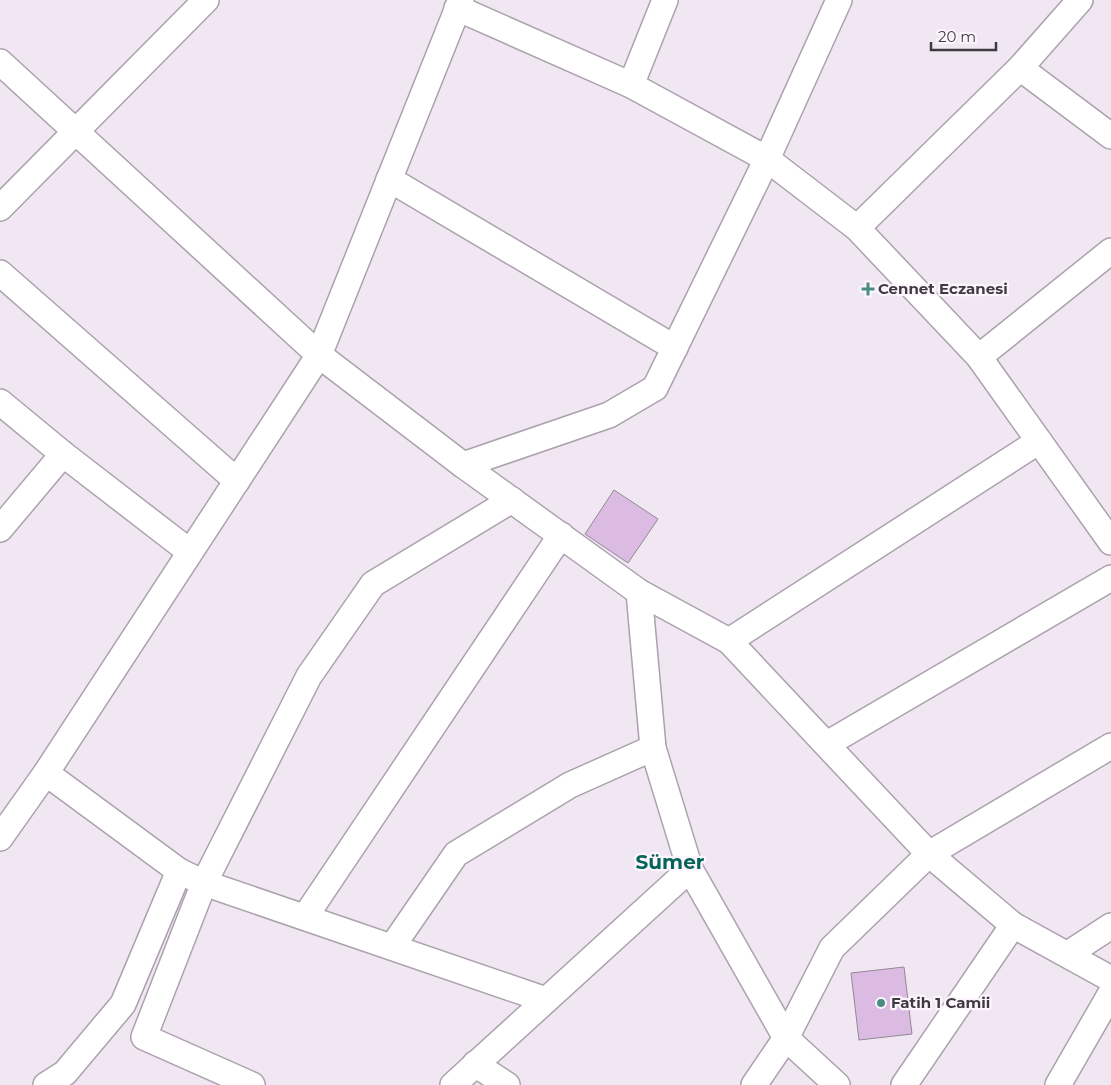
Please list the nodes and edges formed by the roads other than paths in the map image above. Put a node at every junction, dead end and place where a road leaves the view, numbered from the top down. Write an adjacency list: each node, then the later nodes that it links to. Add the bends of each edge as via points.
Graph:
1 (206, 0): 9 (street)
2 (664, 0): 8 (street)
3 (839, 0): 11 (street)
4 (1080, 0): 7 (street)
5 (459, 4): 8 (street); 12 (street)
6 (0, 62): 9 (street)
7 (1020, 68): 10 (street); 14 (street)
8 (631, 85): 11 (street)
9 (74, 132): 13 (street); 18 (street)
10 (1111, 136)
11 (768, 159): 14 (street); 17 (street)
12 (389, 179): 17 (street); 18 (street)
13 (0, 208)
14 (857, 228): 19 (street)
15 (1111, 251): 19 (street)
16 (0, 273): 24 (street)
17 (675, 348): 23 (street, via 655,388 609,415)
18 (319, 355): 23 (street); 24 (street)
19 (979, 357): 21 (street)
20 (0, 402): 22 (street)
21 (1039, 441): 28 (street); 32 (street)
22 (63, 454): 26 (street); 29 (street)
23 (463, 465): 25 (street)
24 (236, 482): 29 (street)
25 (512, 500): 27 (street); 41 (street, via 374,584 309,676)
26 (0, 529)
27 (561, 536): 31 (street); 42 (street)
28 (1111, 542)
29 (190, 552): 36 (street)
30 (1111, 578): 33 (street)
31 (639, 592): 32 (street); 35 (street)
32 (729, 641): 33 (street)
33 (827, 744): 38 (street)
34 (1111, 746): 38 (street)
35 (653, 748): 39 (street); 45 (street, via 570,785 456,854)
36 (46, 773): 37 (street); 40 (street)
37 (0, 838)
38 (930, 854): 43 (street); 50 (street, via 832,948)
39 (690, 869): 49 (street); 50 (street)
40 (179, 871): 41 (street); 52 (street, via 123,1004 65,1073)
41 (204, 883): 42 (street); 53 (street, via 144,1037)
42 (305, 917): 45 (street)
43 (1013, 925): 46 (street); 58 (street)
44 (1111, 926): 46 (street)
45 (392, 947): 49 (street)
46 (1068, 954): 47 (street)
47 (1111, 979)
48 (1111, 993): 59 (street)
49 (546, 1000): 51 (street)
50 (786, 1038): 56 (street); 57 (street)
51 (475, 1064): 54 (street); 55 (street)
52 (46, 1085)
53 (252, 1085)
54 (453, 1085)
55 (507, 1085)
56 (754, 1085)
57 (837, 1085)
58 (904, 1085)
59 (1058, 1085)

